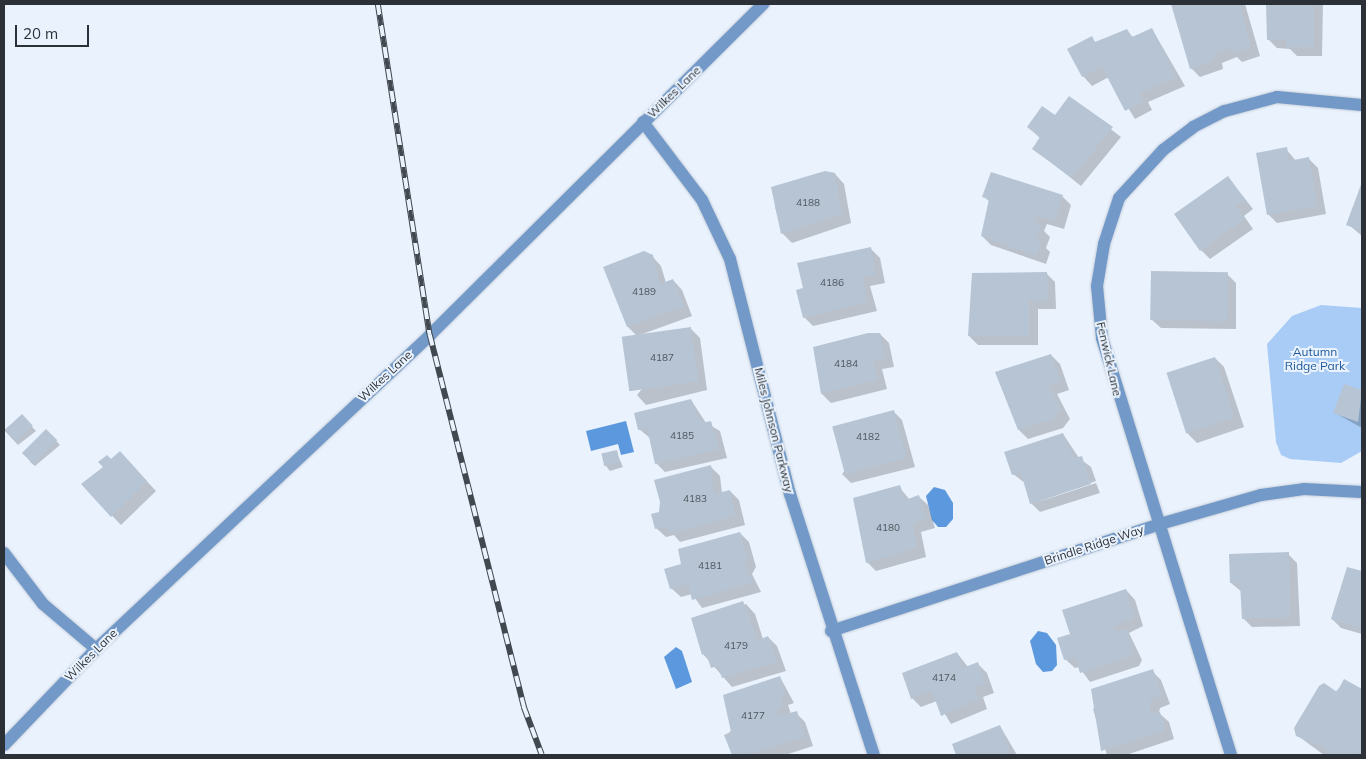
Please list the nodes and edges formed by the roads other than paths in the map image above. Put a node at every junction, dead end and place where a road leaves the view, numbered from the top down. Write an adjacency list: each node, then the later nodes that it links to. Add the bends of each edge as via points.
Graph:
1 (763, 4): 3 (street, Wilkes Lane)
2 (1362, 105): 5 (street, Fenwick Lane, via 1284,96 1225,111 1164,150 1119,198 1100,265 1102,338)
3 (643, 122): 7 (street, Miles Johnson Parkway, via 702,200 730,259); 8 (street, Wilkes Lane, via 430,335)
4 (1362, 492): 5 (street, Brindle Ridge Way, via 1304,489 1261,495)
5 (1160, 524): 7 (street, Brindle Ridge Way); 11 (street, Fenwick Lane)
6 (4, 553): 8 (street, via 43,604)
7 (831, 632): 10 (street, Miles Johnson Parkway)
8 (96, 649): 9 (street, Wilkes Lane)
9 (4, 744)
10 (874, 755)
11 (1231, 755)

